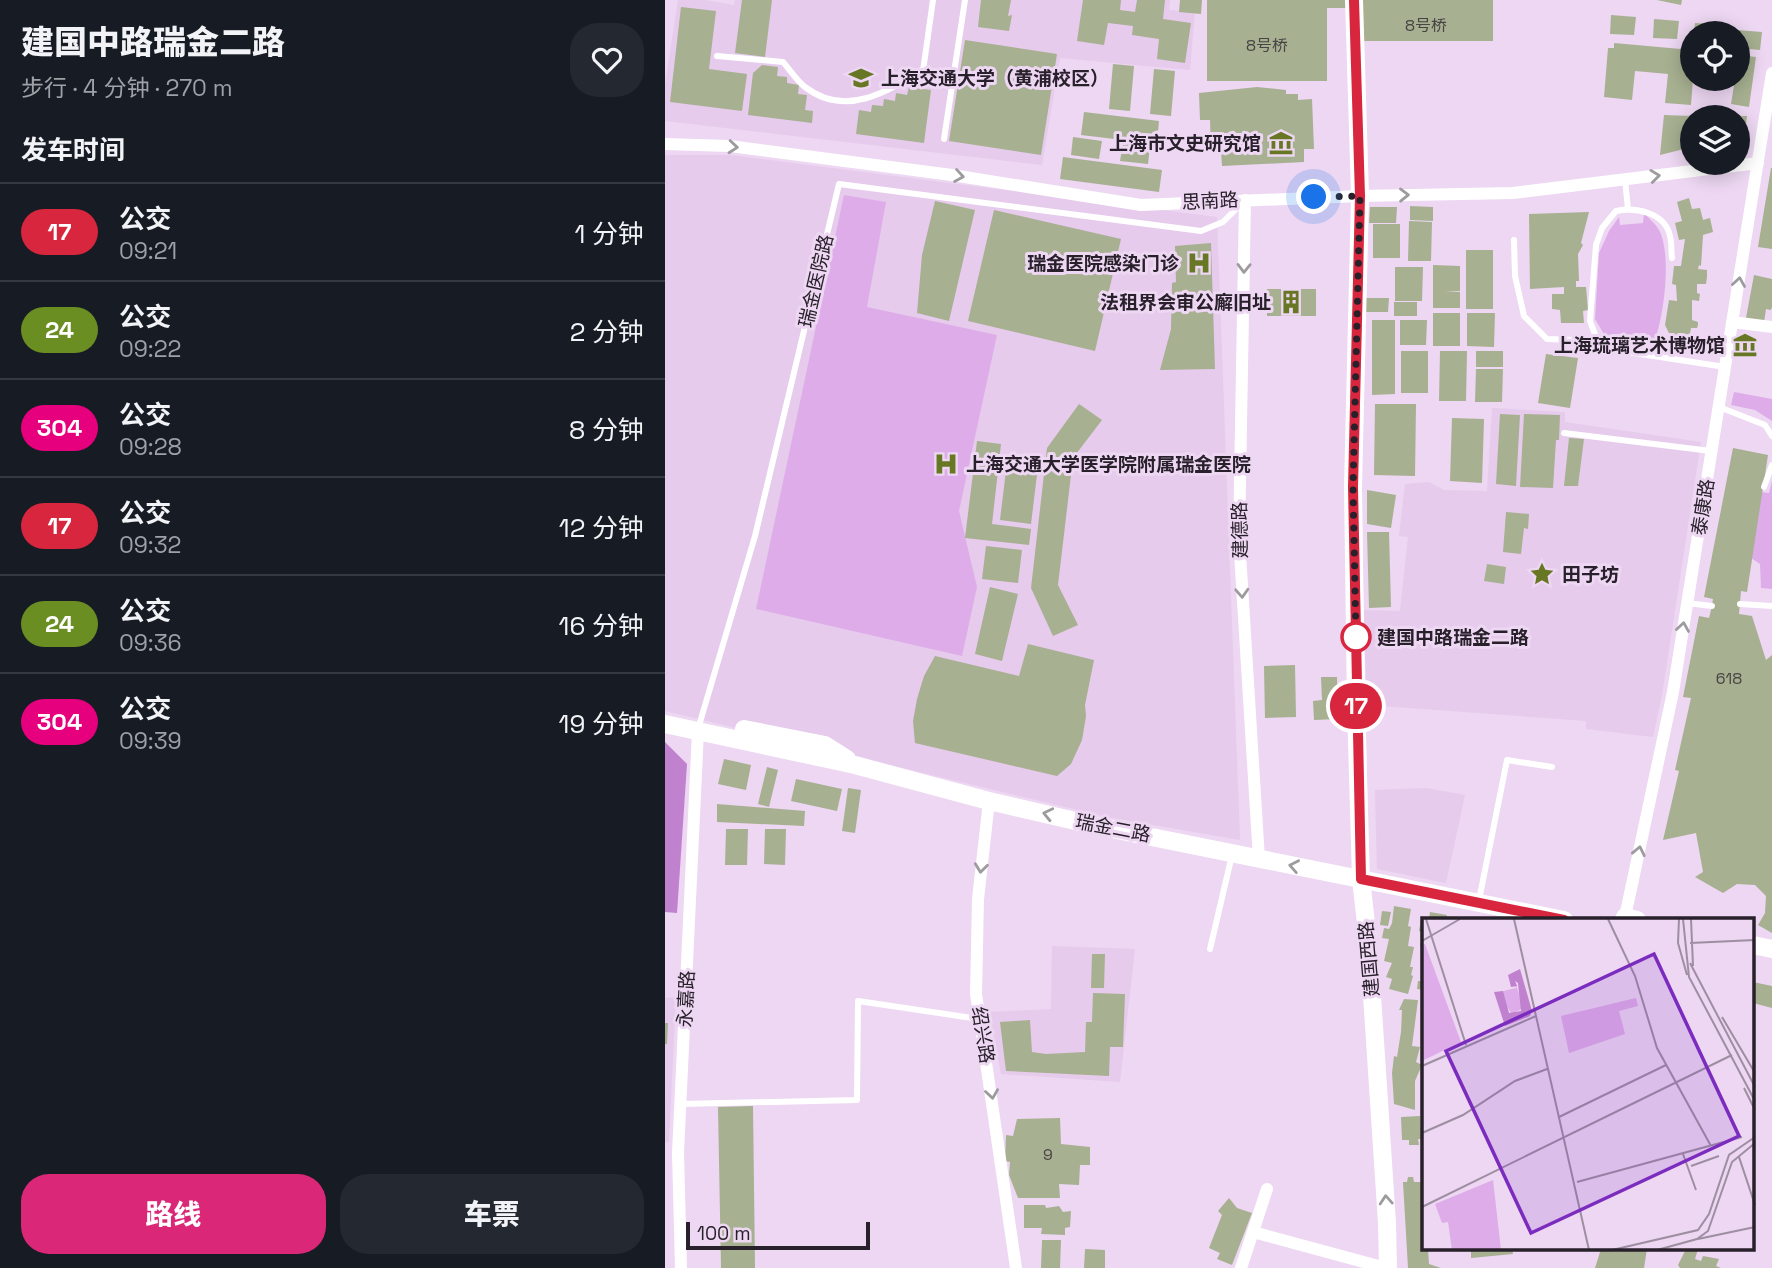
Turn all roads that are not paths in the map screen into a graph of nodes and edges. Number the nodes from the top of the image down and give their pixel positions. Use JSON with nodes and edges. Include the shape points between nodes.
{"nodes":[{"id":1,"x":933,"y":0,"type":"edge"},
{"id":2,"x":965,"y":0,"type":"edge"},
{"id":3,"x":1354,"y":0,"type":"edge"},
{"id":4,"x":717,"y":56,"type":"dead end"},
{"id":5,"x":923,"y":69,"type":"junction"},
{"id":6,"x":1772,"y":73,"type":"edge"},
{"id":7,"x":922,"y":78,"type":"dead end"},
{"id":8,"x":1771,"y":91,"type":"edge"},
{"id":9,"x":944,"y":139,"type":"dead end"},
{"id":10,"x":665,"y":144,"type":"edge"},
{"id":11,"x":1758,"y":163,"type":"junction"},
{"id":12,"x":1625,"y":180,"type":"junction"},
{"id":13,"x":1360,"y":196,"type":"junction"},
{"id":14,"x":1245,"y":200,"type":"junction"},
{"id":15,"x":1628,"y":209,"type":"junction"},
{"id":16,"x":1514,"y":240,"type":"dead end"},
{"id":17,"x":1672,"y":258,"type":"dead end"},
{"id":18,"x":1732,"y":322,"type":"junction"},
{"id":19,"x":1772,"y":327,"type":"edge"},
{"id":20,"x":1596,"y":337,"type":"junction"},
{"id":21,"x":1725,"y":367,"type":"junction"},
{"id":22,"x":1719,"y":407,"type":"junction"},
{"id":23,"x":1564,"y":433,"type":"dead end"},
{"id":24,"x":1772,"y":436,"type":"edge"},
{"id":25,"x":1712,"y":451,"type":"junction"},
{"id":26,"x":1772,"y":465,"type":"edge"},
{"id":27,"x":1764,"y":487,"type":"dead end"},
{"id":28,"x":1687,"y":603,"type":"junction"},
{"id":29,"x":1740,"y":604,"type":"dead end"},
{"id":30,"x":1712,"y":606,"type":"dead end"},
{"id":31,"x":1772,"y":606,"type":"edge"},
{"id":32,"x":665,"y":713,"type":"edge"},
{"id":33,"x":665,"y":724,"type":"edge"},
{"id":34,"x":699,"y":725,"type":"junction"},
{"id":35,"x":1552,"y":767,"type":"dead end"},
{"id":36,"x":989,"y":800,"type":"junction"},
{"id":37,"x":1233,"y":853,"type":"junction"},
{"id":38,"x":1259,"y":859,"type":"junction"},
{"id":39,"x":1361,"y":879,"type":"junction"},
{"id":40,"x":1478,"y":902,"type":"junction"},
{"id":41,"x":1507,"y":914,"type":"edge"},
{"id":42,"x":1537,"y":917,"type":"edge"},
{"id":43,"x":1629,"y":918,"type":"edge"},
{"id":44,"x":1210,"y":949,"type":"dead end"},
{"id":45,"x":980,"y":1020,"type":"junction"},
{"id":46,"x":681,"y":1104,"type":"junction"},
{"id":47,"x":671,"y":1153,"type":"edge"},
{"id":48,"x":1267,"y":1189,"type":"dead end"},
{"id":49,"x":1253,"y":1232,"type":"junction"},
{"id":50,"x":681,"y":1268,"type":"edge"},
{"id":51,"x":1016,"y":1268,"type":"edge"},
{"id":52,"x":1241,"y":1268,"type":"edge"},
{"id":53,"x":1387,"y":1268,"type":"edge"}],
"edges":[{"from":1,"to":5,"type":"lane"},
{"from":2,"to":9,"type":"lane"},
{"from":3,"to":13,"type":"street","name":"建国西路"},
{"from":4,"to":5,"type":"lane","via":[[783,62],[805,87],[845,102],[890,90]]},
{"from":5,"to":7,"type":"lane"},
{"from":6,"to":8,"type":"street","name":"泰康路"},
{"from":8,"to":11,"type":"street","name":"泰康路"},
{"from":10,"to":14,"type":"street","name":"思南路","one_way":true,"via":[[758,149],[1141,205]]},
{"from":12,"to":11,"type":"street","name":"思南路","one_way":true},
{"from":18,"to":11,"type":"street","name":"泰康路","one_way":true},
{"from":13,"to":12,"type":"street","name":"思南路","one_way":true,"via":[[1513,193]]},
{"from":12,"to":15,"type":"lane"},
{"from":13,"to":14,"type":"street","name":"思南路"},
{"from":13,"to":39,"type":"street","name":"建国西路","via":[[1353,487]]},
{"from":14,"to":34,"type":"lane","name":"瑞金医院路","via":[[1223,222],[1201,231],[839,184],[755,536]]},
{"from":14,"to":38,"type":"street","name":"建德路","one_way":true,"via":[[1239,537]]},
{"from":15,"to":17,"type":"lane","via":[[1660,219],[1670,233]]},
{"from":15,"to":20,"type":"lane","via":[[1616,211],[1601,228],[1596,245],[1590,321]]},
{"from":16,"to":20,"type":"lane","via":[[1515,276],[1524,316],[1547,339]]},
{"from":18,"to":19,"type":"street"},
{"from":18,"to":21,"type":"street","name":"泰康路"},
{"from":20,"to":21,"type":"lane","via":[[1621,351]]},
{"from":21,"to":22,"type":"street","name":"泰康路"},
{"from":22,"to":24,"type":"lane","via":[[1765,425]]},
{"from":22,"to":25,"type":"street","name":"泰康路"},
{"from":23,"to":25,"type":"lane"},
{"from":25,"to":28,"type":"street","name":"泰康路"},
{"from":26,"to":27,"type":"lane"},
{"from":28,"to":30,"type":"lane"},
{"from":43,"to":28,"type":"street","name":"泰康路","one_way":true},
{"from":29,"to":31,"type":"lane"},
{"from":32,"to":34,"type":"street"},
{"from":33,"to":34,"type":"street","name":"瑞金二路"},
{"from":34,"to":36,"type":"street","name":"瑞金二路"},
{"from":34,"to":46,"type":"street","name":"永嘉路"},
{"from":35,"to":40,"type":"lane","via":[[1507,760]]},
{"from":37,"to":36,"type":"street","name":"瑞金二路","one_way":true},
{"from":36,"to":45,"type":"street","name":"绍兴路","one_way":true,"via":[[978,899],[976,994]]},
{"from":37,"to":38,"type":"street","name":"瑞金二路"},
{"from":37,"to":44,"type":"lane"},
{"from":39,"to":38,"type":"street","name":"瑞金二路","one_way":true},
{"from":39,"to":40,"type":"street","name":"瑞金二路"},
{"from":53,"to":39,"type":"street","name":"建国西路","one_way":true},
{"from":40,"to":41,"type":"street","name":"瑞金二路"},
{"from":41,"to":42,"type":"street","name":"瑞金二路"},
{"from":45,"to":46,"type":"lane","via":[[858,1001],[857,1100]]},
{"from":45,"to":51,"type":"street","name":"绍兴路","one_way":true},
{"from":46,"to":47,"type":"street","name":"永嘉路"},
{"from":47,"to":50,"type":"street","name":"永嘉路"},
{"from":48,"to":49,"type":"street"},
{"from":49,"to":52,"type":"street"},
{"from":49,"to":53,"type":"street"}]}
